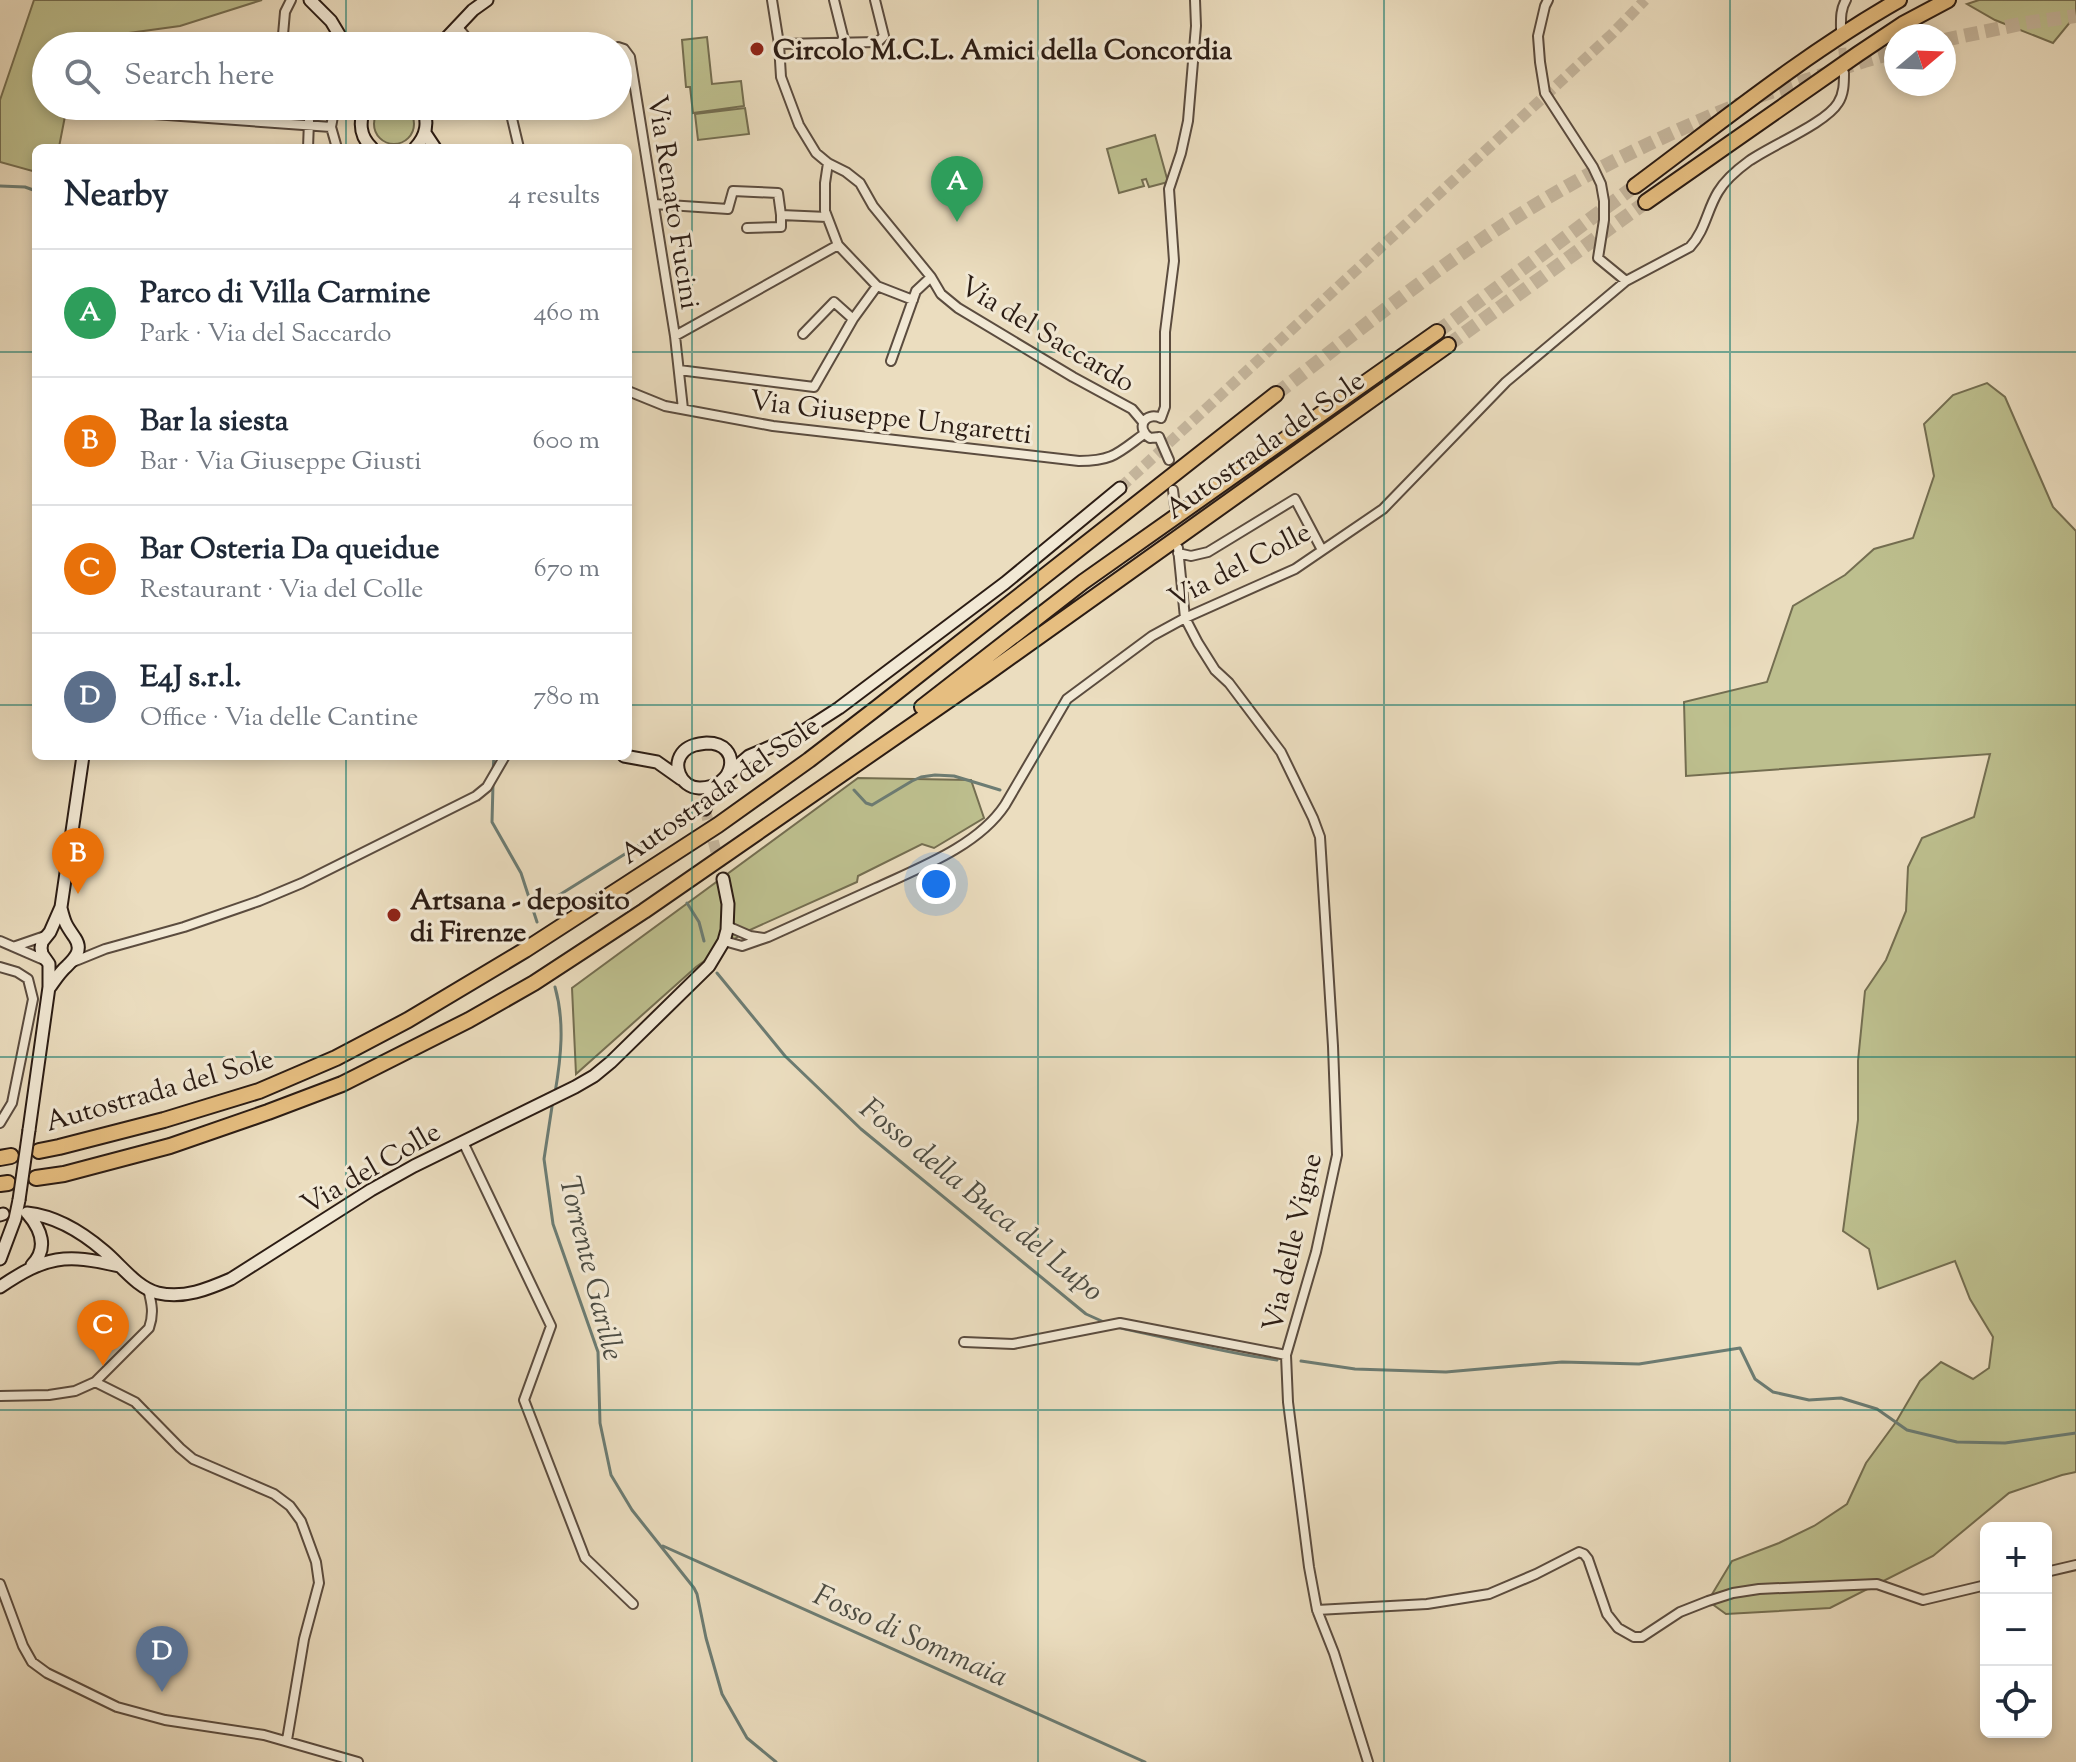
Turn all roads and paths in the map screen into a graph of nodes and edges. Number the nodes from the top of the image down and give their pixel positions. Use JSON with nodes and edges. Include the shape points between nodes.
{"nodes":[{"id":1,"x":291,"y":0,"type":"edge"},
{"id":2,"x":310,"y":0,"type":"edge"},
{"id":3,"x":487,"y":0,"type":"edge"},
{"id":4,"x":772,"y":0,"type":"edge"},
{"id":5,"x":834,"y":0,"type":"edge"},
{"id":6,"x":875,"y":0,"type":"edge"},
{"id":7,"x":1195,"y":0,"type":"edge"},
{"id":8,"x":1548,"y":0,"type":"edge"},
{"id":9,"x":1846,"y":0,"type":"edge"},
{"id":10,"x":1899,"y":0,"type":"edge"},
{"id":11,"x":1948,"y":0,"type":"edge"},
{"id":12,"x":457,"y":26,"type":"junction"},
{"id":13,"x":1841,"y":31,"type":"tunnel mouth"},
{"id":14,"x":283,"y":32,"type":"edge"},
{"id":15,"x":338,"y":32,"type":"edge"},
{"id":16,"x":452,"y":32,"type":"edge"},
{"id":17,"x":462,"y":32,"type":"edge"},
{"id":18,"x":779,"y":44,"type":"junction"},
{"id":19,"x":845,"y":44,"type":"junction"},
{"id":20,"x":632,"y":69,"type":"edge"},
{"id":21,"x":1844,"y":73,"type":"tunnel mouth"},
{"id":22,"x":246,"y":120,"type":"edge"},
{"id":23,"x":309,"y":120,"type":"edge"},
{"id":24,"x":332,"y":120,"type":"edge"},
{"id":25,"x":360,"y":120,"type":"edge"},
{"id":26,"x":426,"y":120,"type":"edge"},
{"id":27,"x":512,"y":120,"type":"edge"},
{"id":28,"x":308,"y":126,"type":"junction"},
{"id":29,"x":331,"y":127,"type":"junction"},
{"id":30,"x":425,"y":133,"type":"junction"},
{"id":31,"x":308,"y":144,"type":"edge"},
{"id":32,"x":336,"y":144,"type":"edge"},
{"id":33,"x":367,"y":144,"type":"edge"},
{"id":34,"x":418,"y":144,"type":"edge"},
{"id":35,"x":432,"y":144,"type":"edge"},
{"id":36,"x":518,"y":144,"type":"edge"},
{"id":37,"x":828,"y":163,"type":"junction"},
{"id":38,"x":1635,"y":186,"type":"tunnel mouth"},
{"id":39,"x":1646,"y":202,"type":"tunnel mouth"},
{"id":40,"x":654,"y":204,"type":"junction"},
{"id":41,"x":781,"y":215,"type":"junction"},
{"id":42,"x":827,"y":217,"type":"junction"},
{"id":43,"x":747,"y":228,"type":"dead end"},
{"id":44,"x":838,"y":245,"type":"junction"},
{"id":45,"x":931,"y":277,"type":"junction"},
{"id":46,"x":1626,"y":281,"type":"junction"},
{"id":47,"x":877,"y":286,"type":"junction"},
{"id":48,"x":913,"y":300,"type":"junction"},
{"id":49,"x":853,"y":319,"type":"junction"},
{"id":50,"x":1437,"y":332,"type":"tunnel mouth"},
{"id":51,"x":803,"y":334,"type":"dead end"},
{"id":52,"x":675,"y":336,"type":"junction"},
{"id":53,"x":1448,"y":345,"type":"tunnel mouth"},
{"id":54,"x":891,"y":361,"type":"dead end"},
{"id":55,"x":679,"y":370,"type":"junction"},
{"id":56,"x":632,"y":393,"type":"edge"},
{"id":57,"x":1276,"y":394,"type":"tunnel mouth"},
{"id":58,"x":683,"y":409,"type":"junction"},
{"id":59,"x":1161,"y":418,"type":"junction"},
{"id":60,"x":1143,"y":422,"type":"junction"},
{"id":61,"x":1144,"y":434,"type":"junction"},
{"id":62,"x":1159,"y":437,"type":"junction"},
{"id":63,"x":1169,"y":460,"type":"dead end"},
{"id":64,"x":1120,"y":488,"type":"tunnel mouth"},
{"id":65,"x":1173,"y":490,"type":"dead end"},
{"id":66,"x":1175,"y":506,"type":"dead end"},
{"id":67,"x":1322,"y":550,"type":"junction"},
{"id":68,"x":1185,"y":618,"type":"junction"},
{"id":69,"x":724,"y":749,"type":"junction"},
{"id":70,"x":682,"y":753,"type":"junction"},
{"id":71,"x":749,"y":756,"type":"junction"},
{"id":72,"x":632,"y":757,"type":"edge"},
{"id":73,"x":82,"y":760,"type":"edge"},
{"id":74,"x":503,"y":760,"type":"edge"},
{"id":75,"x":657,"y":762,"type":"junction"},
{"id":76,"x":729,"y":773,"type":"junction"},
{"id":77,"x":721,"y":783,"type":"junction"},
{"id":78,"x":688,"y":784,"type":"junction"},
{"id":79,"x":796,"y":805,"type":"junction"},
{"id":80,"x":723,"y":879,"type":"tunnel mouth"},
{"id":81,"x":61,"y":907,"type":"junction"},
{"id":82,"x":727,"y":926,"type":"junction"},
{"id":83,"x":68,"y":931,"type":"junction"},
{"id":84,"x":47,"y":934,"type":"junction"},
{"id":85,"x":768,"y":937,"type":"junction"},
{"id":86,"x":0,"y":941,"type":"edge"},
{"id":87,"x":724,"y":941,"type":"junction"},
{"id":88,"x":15,"y":946,"type":"junction"},
{"id":89,"x":47,"y":962,"type":"junction"},
{"id":90,"x":69,"y":964,"type":"junction"},
{"id":91,"x":0,"y":967,"type":"edge"},
{"id":92,"x":49,"y":987,"type":"junction"},
{"id":93,"x":0,"y":1123,"type":"edge"},
{"id":94,"x":463,"y":1142,"type":"junction"},
{"id":95,"x":39,"y":1151,"type":"dead end"},
{"id":96,"x":36,"y":1178,"type":"dead end"},
{"id":97,"x":0,"y":1259,"type":"edge"},
{"id":98,"x":120,"y":1267,"type":"junction"},
{"id":99,"x":29,"y":1268,"type":"junction"},
{"id":100,"x":0,"y":1287,"type":"edge"},
{"id":101,"x":148,"y":1289,"type":"junction"},
{"id":102,"x":964,"y":1342,"type":"dead end"},
{"id":103,"x":1286,"y":1355,"type":"junction"},
{"id":104,"x":95,"y":1382,"type":"junction"},
{"id":105,"x":0,"y":1396,"type":"edge"},
{"id":106,"x":2076,"y":1565,"type":"edge"},
{"id":107,"x":2052,"y":1571,"type":"edge"},
{"id":108,"x":0,"y":1584,"type":"edge"},
{"id":109,"x":1980,"y":1586,"type":"edge"},
{"id":110,"x":633,"y":1604,"type":"dead end"},
{"id":111,"x":1317,"y":1610,"type":"junction"},
{"id":112,"x":287,"y":1740,"type":"junction"},
{"id":113,"x":358,"y":1762,"type":"edge"},
{"id":114,"x":1368,"y":1762,"type":"edge"}],
"edges":[{"from":1,"to":14,"type":"street"},
{"from":2,"to":15,"type":"main road"},
{"from":3,"to":12,"type":"main road"},
{"from":4,"to":18,"type":"street","name":"Via del Saccardo"},
{"from":5,"to":19,"type":"street"},
{"from":6,"to":19,"type":"street","via":[[884,36],[878,42]]},
{"from":7,"to":59,"type":"street","via":[[1188,121],[1169,189],[1174,261]]},
{"from":8,"to":46,"type":"street","via":[[1538,36],[1545,93],[1601,184],[1604,220],[1598,258]]},
{"from":9,"to":13,"type":"street"},
{"from":10,"to":38,"type":"highway","via":[[1865,19]]},
{"from":11,"to":39,"type":"highway","via":[[1858,54]]},
{"from":12,"to":16,"type":"main road"},
{"from":12,"to":17,"type":"street"},
{"from":18,"to":19,"type":"street"},
{"from":18,"to":37,"type":"street","name":"Via del Saccardo","via":[[788,99],[816,153]]},
{"from":20,"to":40,"type":"street","name":"Via Renato Fucini"},
{"from":21,"to":46,"type":"street","name":"Via del Colle","via":[[1838,105],[1734,174],[1717,192],[1690,247]]},
{"from":22,"to":28,"type":"street"},
{"from":23,"to":28,"type":"street"},
{"from":24,"to":29,"type":"street"},
{"from":25,"to":33,"type":"main road"},
{"from":26,"to":30,"type":"main road"},
{"from":27,"to":36,"type":"street"},
{"from":28,"to":29,"type":"street"},
{"from":28,"to":31,"type":"street"},
{"from":29,"to":32,"type":"street"},
{"from":30,"to":34,"type":"main road"},
{"from":30,"to":35,"type":"main road"},
{"from":37,"to":42,"type":"street"},
{"from":37,"to":45,"type":"street","name":"Via del Saccardo","via":[[860,183]]},
{"from":40,"to":41,"type":"street","via":[[728,209],[733,191],[778,193]]},
{"from":40,"to":52,"type":"street","name":"Via Renato Fucini"},
{"from":41,"to":42,"type":"street"},
{"from":41,"to":43,"type":"street","via":[[781,227]]},
{"from":42,"to":44,"type":"street"},
{"from":44,"to":47,"type":"street"},
{"from":44,"to":52,"type":"street"},
{"from":45,"to":48,"type":"street"},
{"from":45,"to":60,"type":"street","name":"Via del Saccardo","via":[[958,308],[1132,409]]},
{"from":46,"to":67,"type":"street","name":"Via del Colle","via":[[1506,382],[1383,509]]},
{"from":47,"to":48,"type":"street"},
{"from":47,"to":49,"type":"street"},
{"from":48,"to":54,"type":"street"},
{"from":49,"to":51,"type":"street","via":[[834,302]]},
{"from":49,"to":55,"type":"street","via":[[814,387]]},
{"from":50,"to":79,"type":"highway","name":"Autostrada del Sole","via":[[1083,582]]},
{"from":52,"to":55,"type":"street","name":"Via Renato Fucini"},
{"from":53,"to":79,"type":"highway","name":"Autostrada del Sole"},
{"from":55,"to":58,"type":"street","name":"Via Renato Fucini"},
{"from":56,"to":58,"type":"street","name":"Via Giuseppe Ungaretti"},
{"from":57,"to":95,"type":"highway","name":"Autostrada del Sole","via":[[809,760],[561,928],[408,1020],[259,1091]]},
{"from":58,"to":61,"type":"street","name":"Via Giuseppe Ungaretti","via":[[773,426],[1079,461],[1111,458]]},
{"from":59,"to":60,"type":"street","via":[[1151,416]]},
{"from":59,"to":62,"type":"street","via":[[1165,427]]},
{"from":60,"to":61,"type":"street"},
{"from":61,"to":62,"type":"street"},
{"from":62,"to":63,"type":"street"},
{"from":64,"to":71,"type":"main road","via":[[839,708],[794,737]]},
{"from":65,"to":66,"type":"street"},
{"from":67,"to":68,"type":"street","name":"Via del Colle","via":[[1295,569]]},
{"from":67,"to":68,"type":"street","via":[[1295,499],[1208,552],[1191,556],[1178,550]]},
{"from":68,"to":85,"type":"street","name":"Via del Colle","via":[[1067,699],[986,828],[924,865]]},
{"from":68,"to":103,"type":"street","name":"Via delle Vigne","via":[[1215,670],[1281,752],[1320,837],[1337,1155]]},
{"from":69,"to":70,"type":"main road","via":[[707,743]]},
{"from":69,"to":71,"type":"main road"},
{"from":69,"to":76,"type":"main road","via":[[731,760]]},
{"from":70,"to":75,"type":"main road"},
{"from":70,"to":78,"type":"main road","via":[[677,764]]},
{"from":71,"to":76,"type":"main road"},
{"from":72,"to":75,"type":"main road"},
{"from":73,"to":81,"type":"main road"},
{"from":74,"to":90,"type":"street","via":[[476,796],[302,883]]},
{"from":75,"to":78,"type":"main road"},
{"from":76,"to":77,"type":"main road"},
{"from":77,"to":78,"type":"main road"},
{"from":77,"to":78,"type":"main road","via":[[705,809]]},
{"from":79,"to":96,"type":"highway","name":"Autostrada del Sole","via":[[534,983],[342,1084],[170,1146]]},
{"from":80,"to":82,"type":"main road"},
{"from":81,"to":83,"type":"main road"},
{"from":81,"to":84,"type":"main road"},
{"from":82,"to":85,"type":"street"},
{"from":82,"to":87,"type":"main road"},
{"from":83,"to":84,"type":"main road"},
{"from":83,"to":90,"type":"main road","via":[[78,946]]},
{"from":84,"to":88,"type":"street"},
{"from":84,"to":89,"type":"main road","via":[[41,948]]},
{"from":85,"to":87,"type":"street","name":"Via del Colle","via":[[742,946]]},
{"from":86,"to":88,"type":"street"},
{"from":87,"to":94,"type":"main road","name":"Via del Colle","via":[[709,966],[594,1076]]},
{"from":88,"to":89,"type":"street"},
{"from":89,"to":90,"type":"main road","via":[[54,967]]},
{"from":89,"to":92,"type":"main road"},
{"from":90,"to":92,"type":"main road"},
{"from":91,"to":93,"type":"street","via":[[28,979],[33,999],[12,1103]]},
{"from":92,"to":97,"type":"main road","bridge":true,"via":[[19,1200]]},
{"from":94,"to":101,"type":"main road","name":"Via del Colle","via":[[371,1190],[231,1279],[178,1295]]},
{"from":94,"to":110,"type":"street","via":[[551,1326],[524,1400],[585,1558]]},
{"from":98,"to":99,"type":"main road","via":[[67,1258]]},
{"from":98,"to":99,"type":"main road","via":[[61,1222],[27,1213],[39,1231],[42,1250]]},
{"from":98,"to":101,"type":"main road"},
{"from":99,"to":100,"type":"main road"},
{"from":101,"to":104,"type":"street","via":[[153,1317],[149,1328]]},
{"from":102,"to":103,"type":"street","via":[[1013,1344],[1120,1323]]},
{"from":103,"to":111,"type":"street","name":"Via delle Vigne","via":[[1292,1441]]},
{"from":104,"to":105,"type":"street","via":[[49,1395]]},
{"from":104,"to":112,"type":"street","via":[[135,1402],[193,1459],[274,1494],[301,1521],[319,1583]]},
{"from":106,"to":107,"type":"street"},
{"from":108,"to":112,"type":"street","via":[[28,1655],[47,1673],[117,1707]]},
{"from":109,"to":111,"type":"street","via":[[1923,1600],[1877,1584],[1759,1589],[1708,1601],[1634,1637],[1607,1614],[1588,1559],[1579,1552],[1489,1594],[1427,1604]]},
{"from":111,"to":114,"type":"street","name":"Via delle Vigne"},
{"from":112,"to":113,"type":"street"}]}
